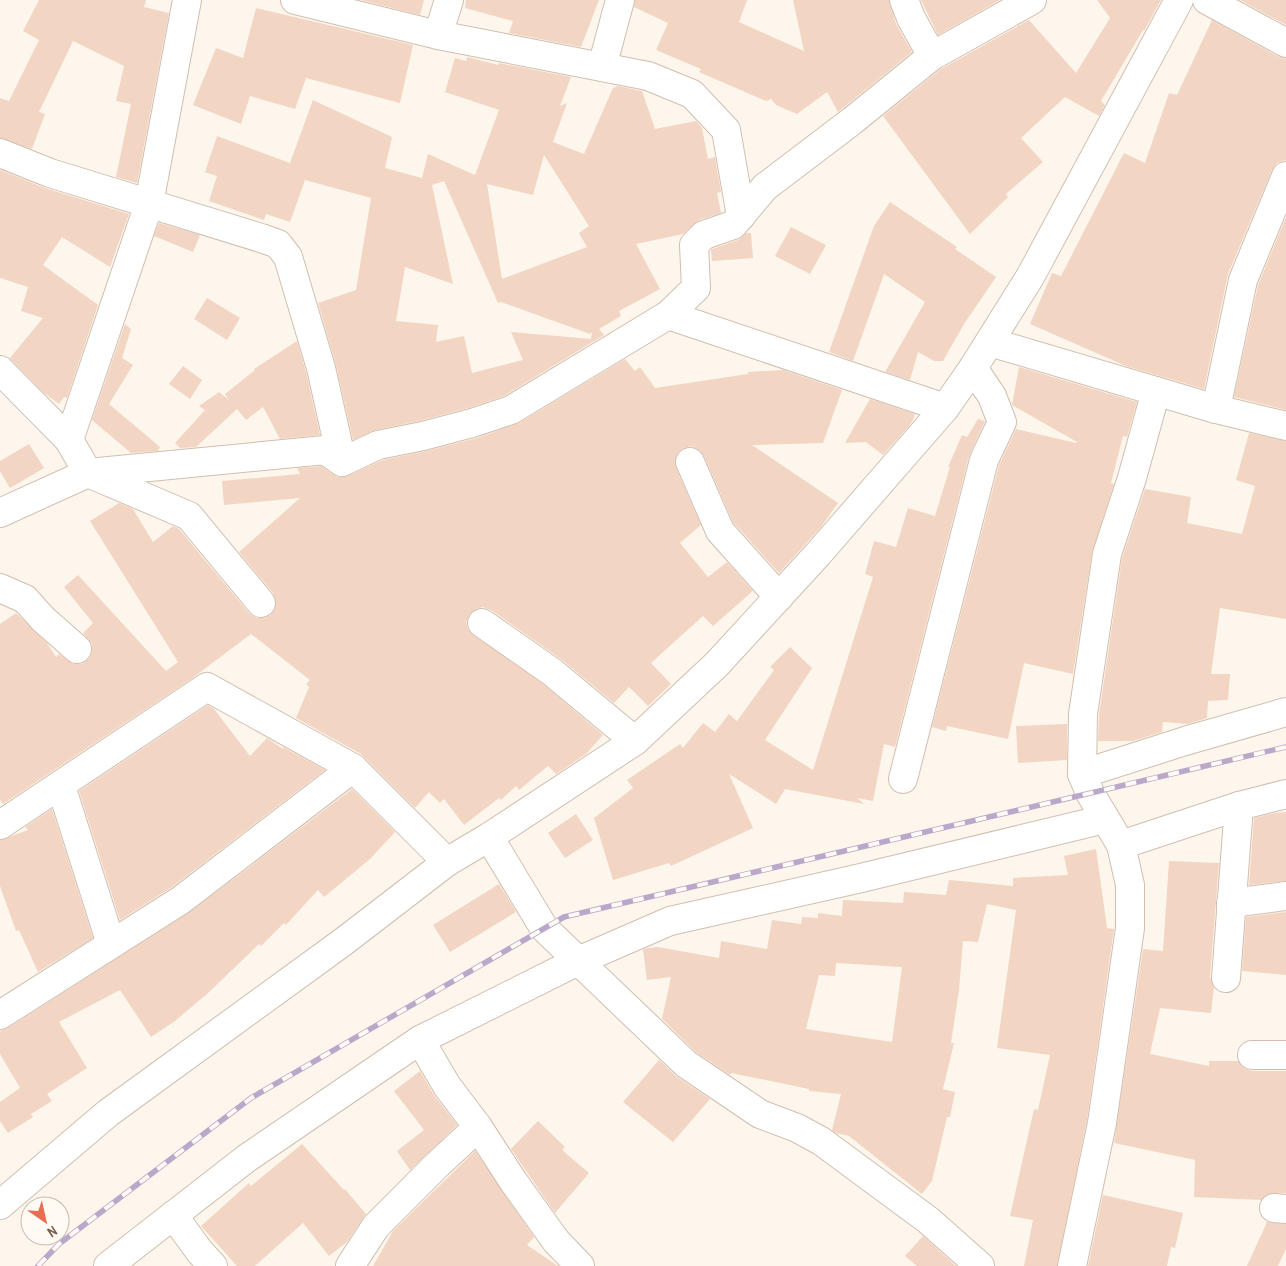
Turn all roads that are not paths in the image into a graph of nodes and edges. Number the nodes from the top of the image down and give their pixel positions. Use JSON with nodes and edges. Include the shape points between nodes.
{"nodes":[{"id":1,"x":187,"y":0,"type":"edge"},
{"id":2,"x":295,"y":0,"type":"edge"},
{"id":3,"x":449,"y":0,"type":"edge"},
{"id":4,"x":620,"y":0,"type":"edge"},
{"id":5,"x":904,"y":0,"type":"edge"},
{"id":6,"x":1032,"y":0,"type":"edge"},
{"id":7,"x":1179,"y":0,"type":"edge"},
{"id":8,"x":1206,"y":0,"type":"edge"},
{"id":9,"x":438,"y":35,"type":"junction"},
{"id":10,"x":1286,"y":43,"type":"edge"},
{"id":11,"x":932,"y":56,"type":"junction"},
{"id":12,"x":602,"y":67,"type":"junction"},
{"id":13,"x":0,"y":153,"type":"edge"},
{"id":14,"x":1286,"y":176,"type":"edge"},
{"id":15,"x":148,"y":204,"type":"junction"},
{"id":16,"x":742,"y":216,"type":"junction"},
{"id":17,"x":668,"y":315,"type":"junction"},
{"id":18,"x":990,"y":342,"type":"junction"},
{"id":19,"x":973,"y":368,"type":"junction"},
{"id":20,"x":0,"y":370,"type":"edge"},
{"id":21,"x":1156,"y":391,"type":"junction"},
{"id":22,"x":945,"y":408,"type":"junction"},
{"id":23,"x":1216,"y":409,"type":"junction"},
{"id":24,"x":1286,"y":426,"type":"edge"},
{"id":25,"x":69,"y":440,"type":"junction"},
{"id":26,"x":342,"y":462,"type":"junction"},
{"id":27,"x":690,"y":462,"type":"dead end"},
{"id":28,"x":88,"y":473,"type":"junction"},
{"id":29,"x":0,"y":513,"type":"edge"},
{"id":30,"x":0,"y":588,"type":"edge"},
{"id":31,"x":779,"y":596,"type":"junction"},
{"id":32,"x":261,"y":603,"type":"dead end"},
{"id":33,"x":482,"y":623,"type":"dead end"},
{"id":34,"x":77,"y":649,"type":"dead end"},
{"id":35,"x":1286,"y":712,"type":"edge"},
{"id":36,"x":635,"y":742,"type":"junction"},
{"id":37,"x":353,"y":768,"type":"junction"},
{"id":38,"x":1082,"y":774,"type":"junction"},
{"id":39,"x":902,"y":779,"type":"dead end"},
{"id":40,"x":60,"y":786,"type":"junction"},
{"id":41,"x":1286,"y":794,"type":"edge"},
{"id":42,"x":1239,"y":806,"type":"junction"},
{"id":43,"x":1105,"y":819,"type":"junction"},
{"id":44,"x":0,"y":825,"type":"edge"},
{"id":45,"x":489,"y":837,"type":"junction"},
{"id":46,"x":1121,"y":846,"type":"junction"},
{"id":47,"x":447,"y":862,"type":"junction"},
{"id":48,"x":1286,"y":896,"type":"edge"},
{"id":49,"x":1231,"y":903,"type":"junction"},
{"id":50,"x":111,"y":944,"type":"junction"},
{"id":51,"x":578,"y":961,"type":"junction"},
{"id":52,"x":1226,"y":978,"type":"dead end"},
{"id":53,"x":0,"y":1013,"type":"edge"},
{"id":54,"x":420,"y":1040,"type":"junction"},
{"id":55,"x":1252,"y":1055,"type":"dead end"},
{"id":56,"x":1286,"y":1055,"type":"edge"},
{"id":57,"x":478,"y":1127,"type":"junction"},
{"id":58,"x":0,"y":1205,"type":"edge"},
{"id":59,"x":173,"y":1215,"type":"junction"},
{"id":60,"x":108,"y":1266,"type":"edge"},
{"id":61,"x":213,"y":1266,"type":"edge"},
{"id":62,"x":350,"y":1266,"type":"edge"},
{"id":63,"x":580,"y":1266,"type":"edge"},
{"id":64,"x":980,"y":1266,"type":"edge"},
{"id":65,"x":1072,"y":1266,"type":"edge"}],
"edges":[{"from":1,"to":15,"type":"street"},
{"from":2,"to":9,"type":"street"},
{"from":3,"to":9,"type":"street"},
{"from":4,"to":12,"type":"street"},
{"from":5,"to":11,"type":"street"},
{"from":6,"to":11,"type":"street"},
{"from":7,"to":18,"type":"street","via":[[1030,277]]},
{"from":8,"to":10,"type":"street"},
{"from":9,"to":12,"type":"street"},
{"from":11,"to":16,"type":"street","via":[[765,187]]},
{"from":12,"to":16,"type":"street","via":[[648,76],[692,94],[726,130]]},
{"from":13,"to":15,"type":"street","via":[[50,173]]},
{"from":14,"to":23,"type":"street","via":[[1243,280]]},
{"from":15,"to":25,"type":"street"},
{"from":15,"to":26,"type":"street","via":[[278,244],[288,257],[321,368]]},
{"from":16,"to":17,"type":"street","via":[[733,225],[704,234],[694,245],[696,288]]},
{"from":17,"to":22,"type":"street"},
{"from":17,"to":26,"type":"street","via":[[511,410],[423,436],[378,445]]},
{"from":18,"to":19,"type":"street"},
{"from":18,"to":21,"type":"street"},
{"from":19,"to":22,"type":"street"},
{"from":19,"to":39,"type":"street","via":[[992,396],[1002,422],[984,460]]},
{"from":20,"to":25,"type":"street"},
{"from":21,"to":23,"type":"street"},
{"from":21,"to":38,"type":"street","via":[[1107,554],[1083,714]]},
{"from":22,"to":31,"type":"street"},
{"from":23,"to":24,"type":"street"},
{"from":25,"to":28,"type":"street"},
{"from":26,"to":28,"type":"street","via":[[325,450]]},
{"from":27,"to":31,"type":"street","via":[[720,531]]},
{"from":28,"to":29,"type":"street"},
{"from":28,"to":32,"type":"street","via":[[189,516]]},
{"from":30,"to":34,"type":"street","via":[[26,599]]},
{"from":31,"to":36,"type":"street","via":[[717,664]]},
{"from":33,"to":36,"type":"street","via":[[552,672]]},
{"from":35,"to":38,"type":"street"},
{"from":36,"to":45,"type":"street"},
{"from":37,"to":40,"type":"street","via":[[207,687]]},
{"from":37,"to":47,"type":"street"},
{"from":37,"to":50,"type":"street","via":[[181,900]]},
{"from":38,"to":43,"type":"street"},
{"from":40,"to":44,"type":"street"},
{"from":40,"to":50,"type":"street"},
{"from":41,"to":42,"type":"street"},
{"from":42,"to":46,"type":"street"},
{"from":42,"to":49,"type":"street"},
{"from":43,"to":46,"type":"street"},
{"from":43,"to":51,"type":"street","via":[[670,921]]},
{"from":45,"to":47,"type":"street"},
{"from":45,"to":51,"type":"street","via":[[544,928]]},
{"from":46,"to":65,"type":"street","via":[[1130,885],[1130,928],[1102,1123]]},
{"from":47,"to":58,"type":"street","via":[[108,1113]]},
{"from":48,"to":49,"type":"street"},
{"from":49,"to":52,"type":"street"},
{"from":50,"to":53,"type":"street"},
{"from":51,"to":54,"type":"street"},
{"from":51,"to":64,"type":"street","via":[[686,1064],[760,1114],[798,1128],[821,1141],[928,1220]]},
{"from":54,"to":57,"type":"street","via":[[447,1086]]},
{"from":54,"to":59,"type":"street","via":[[247,1158]]},
{"from":55,"to":56,"type":"street"},
{"from":57,"to":62,"type":"street","via":[[376,1226]]},
{"from":57,"to":63,"type":"street","via":[[556,1241]]},
{"from":59,"to":60,"type":"street"},
{"from":59,"to":61,"type":"street"}]}
